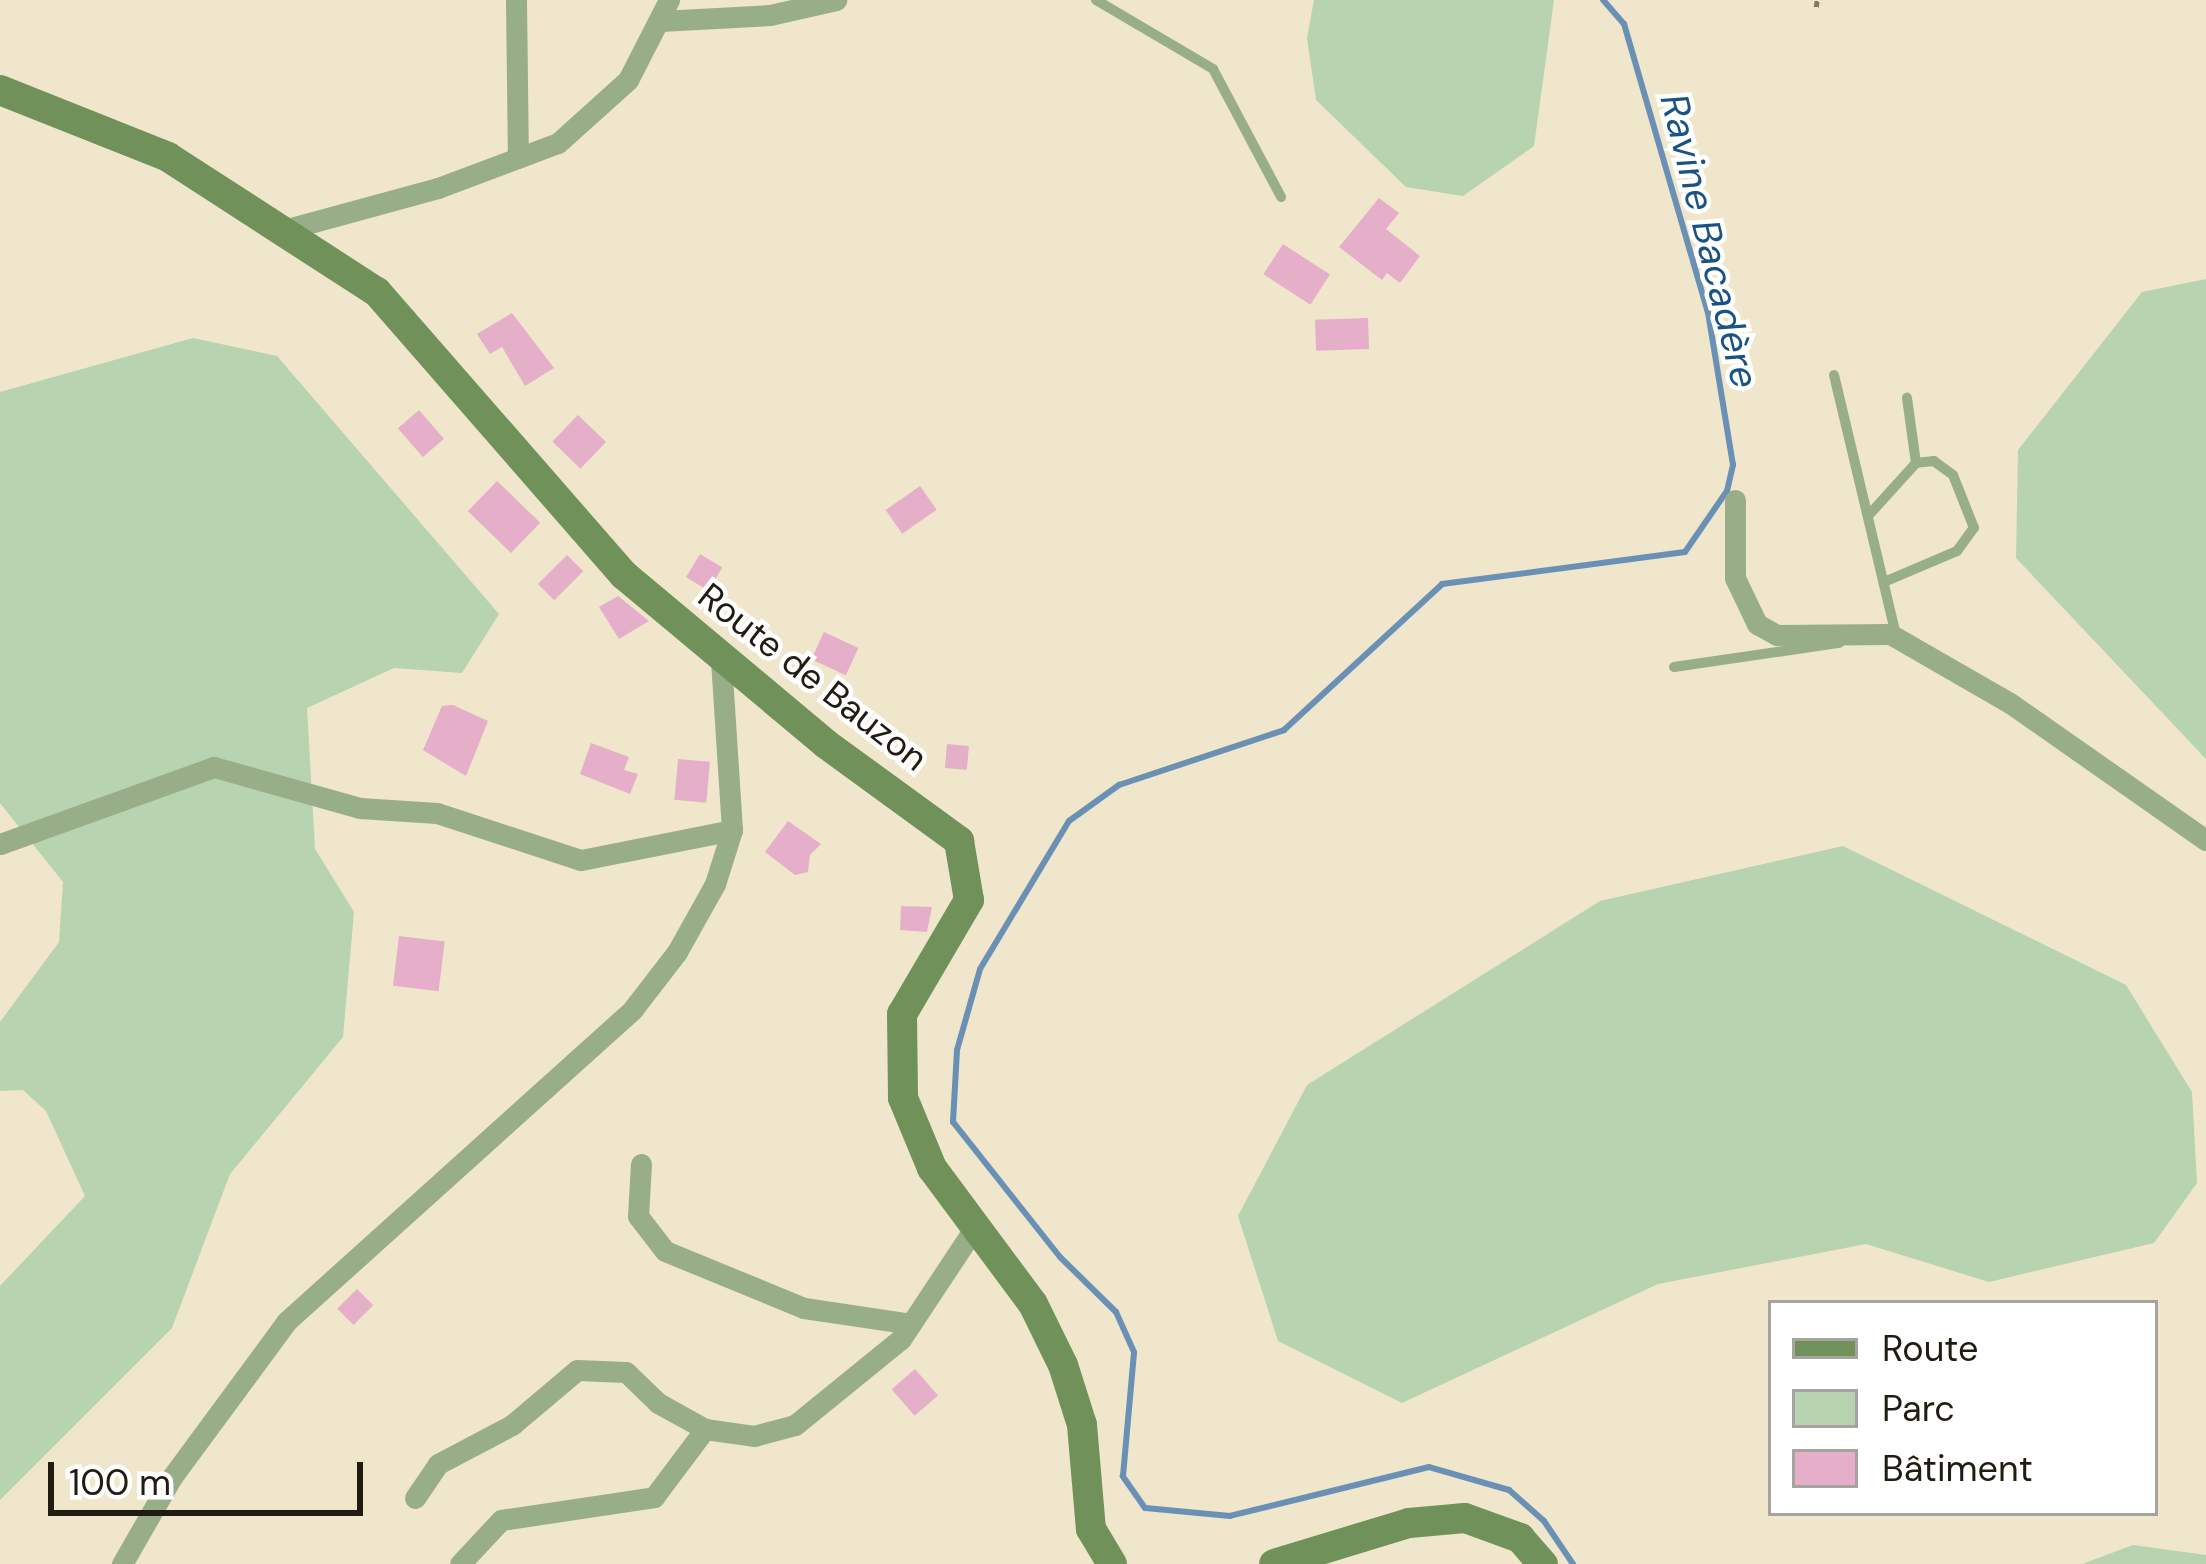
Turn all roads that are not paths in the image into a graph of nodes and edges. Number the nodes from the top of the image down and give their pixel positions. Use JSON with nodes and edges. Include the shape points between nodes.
{"nodes":[{"id":1,"x":516,"y":0,"type":"edge"},
{"id":2,"x":836,"y":0,"type":"edge"},
{"id":3,"x":1096,"y":0,"type":"edge"},
{"id":4,"x":665,"y":10,"type":"edge"},
{"id":5,"x":0,"y":90,"type":"edge"},
{"id":6,"x":518,"y":158,"type":"junction"},
{"id":7,"x":1281,"y":196,"type":"dead end"},
{"id":8,"x":284,"y":230,"type":"junction"},
{"id":9,"x":1834,"y":375,"type":"dead end"},
{"id":10,"x":1907,"y":398,"type":"dead end"},
{"id":11,"x":1916,"y":464,"type":"junction"},
{"id":12,"x":1735,"y":500,"type":"dead end"},
{"id":13,"x":1868,"y":516,"type":"junction"},
{"id":14,"x":1884,"y":582,"type":"junction"},
{"id":15,"x":1893,"y":636,"type":"junction"},
{"id":16,"x":721,"y":660,"type":"junction"},
{"id":17,"x":1674,"y":667,"type":"dead end"},
{"id":18,"x":732,"y":830,"type":"junction"},
{"id":19,"x":2206,"y":840,"type":"edge"},
{"id":20,"x":0,"y":844,"type":"edge"},
{"id":21,"x":641,"y":1164,"type":"dead end"},
{"id":22,"x":975,"y":1227,"type":"junction"},
{"id":23,"x":911,"y":1324,"type":"junction"},
{"id":24,"x":705,"y":1429,"type":"junction"},
{"id":25,"x":415,"y":1498,"type":"dead end"},
{"id":26,"x":122,"y":1564,"type":"edge"},
{"id":27,"x":460,"y":1564,"type":"edge"},
{"id":28,"x":1112,"y":1564,"type":"edge"},
{"id":29,"x":1274,"y":1564,"type":"edge"},
{"id":30,"x":1543,"y":1564,"type":"edge"}],
"edges":[{"from":1,"to":6,"type":"street"},
{"from":2,"to":4,"type":"street","via":[[770,15]]},
{"from":3,"to":7,"type":"lane","via":[[1213,69]]},
{"from":4,"to":6,"type":"street","via":[[628,80],[597,115]]},
{"from":5,"to":8,"type":"street","name":"Route de Bauzon","via":[[168,158]]},
{"from":6,"to":8,"type":"street"},
{"from":8,"to":16,"type":"street","name":"Route de Bauzon","via":[[339,262],[413,325],[624,575]]},
{"from":9,"to":13,"type":"lane"},
{"from":10,"to":11,"type":"lane"},
{"from":11,"to":13,"type":"lane"},
{"from":11,"to":14,"type":"lane","via":[[1934,460],[1953,475],[1974,528],[1957,551]]},
{"from":12,"to":15,"type":"street","via":[[1735,578],[1757,624],[1777,635]]},
{"from":13,"to":14,"type":"lane"},
{"from":14,"to":15,"type":"lane"},
{"from":15,"to":17,"type":"lane"},
{"from":15,"to":19,"type":"street","via":[[2010,704]]},
{"from":16,"to":18,"type":"street"},
{"from":16,"to":22,"type":"street","name":"Route de Bauzon","via":[[872,779],[946,826],[968,862],[969,900],[902,1014],[896,1048],[912,1130]]},
{"from":18,"to":20,"type":"street","via":[[580,860],[437,812],[360,808],[214,767]]},
{"from":18,"to":26,"type":"street","via":[[706,901],[632,1009],[287,1321],[172,1477]]},
{"from":21,"to":23,"type":"street","via":[[638,1216],[665,1251],[804,1308]]},
{"from":22,"to":23,"type":"street"},
{"from":22,"to":28,"type":"street","name":"Route de Bauzon","via":[[1033,1304],[1064,1365],[1082,1425],[1091,1529]]},
{"from":23,"to":24,"type":"street","via":[[856,1383],[795,1425],[754,1436]]},
{"from":24,"to":25,"type":"street","via":[[658,1403],[626,1372],[577,1370],[512,1425],[439,1464]]},
{"from":24,"to":27,"type":"street","via":[[654,1497],[501,1520]]},
{"from":29,"to":30,"type":"street","via":[[1409,1523],[1465,1518],[1520,1538]]}]}
